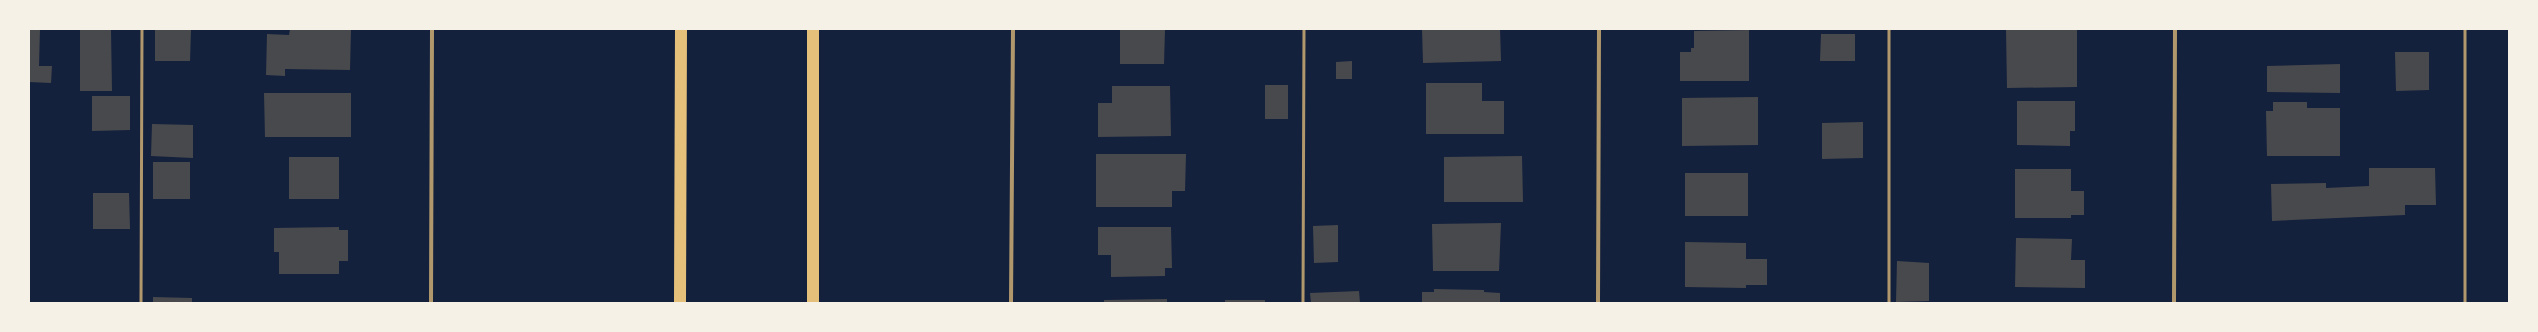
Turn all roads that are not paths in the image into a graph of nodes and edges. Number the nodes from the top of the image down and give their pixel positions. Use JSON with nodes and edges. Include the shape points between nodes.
{"nodes":[{"id":1,"x":142,"y":29,"type":"edge"},
{"id":2,"x":432,"y":29,"type":"edge"},
{"id":3,"x":680,"y":29,"type":"edge"},
{"id":4,"x":813,"y":29,"type":"edge"},
{"id":5,"x":1013,"y":29,"type":"edge"},
{"id":6,"x":1304,"y":29,"type":"edge"},
{"id":7,"x":1599,"y":29,"type":"edge"},
{"id":8,"x":1889,"y":29,"type":"edge"},
{"id":9,"x":2175,"y":29,"type":"edge"},
{"id":10,"x":2465,"y":29,"type":"edge"},
{"id":11,"x":141,"y":303,"type":"edge"},
{"id":12,"x":431,"y":303,"type":"edge"},
{"id":13,"x":680,"y":303,"type":"edge"},
{"id":14,"x":813,"y":303,"type":"edge"},
{"id":15,"x":1011,"y":303,"type":"edge"},
{"id":16,"x":1303,"y":303,"type":"edge"},
{"id":17,"x":1598,"y":303,"type":"edge"},
{"id":18,"x":1889,"y":303,"type":"edge"},
{"id":19,"x":2174,"y":303,"type":"edge"},
{"id":20,"x":2465,"y":303,"type":"edge"}],
"edges":[{"from":1,"to":11,"type":"lane"},
{"from":2,"to":12,"type":"street"},
{"from":3,"to":13,"type":"highway"},
{"from":4,"to":14,"type":"highway"},
{"from":5,"to":15,"type":"street"},
{"from":6,"to":16,"type":"lane"},
{"from":7,"to":17,"type":"street"},
{"from":8,"to":18,"type":"lane"},
{"from":9,"to":19,"type":"street"},
{"from":10,"to":20,"type":"lane"}]}
